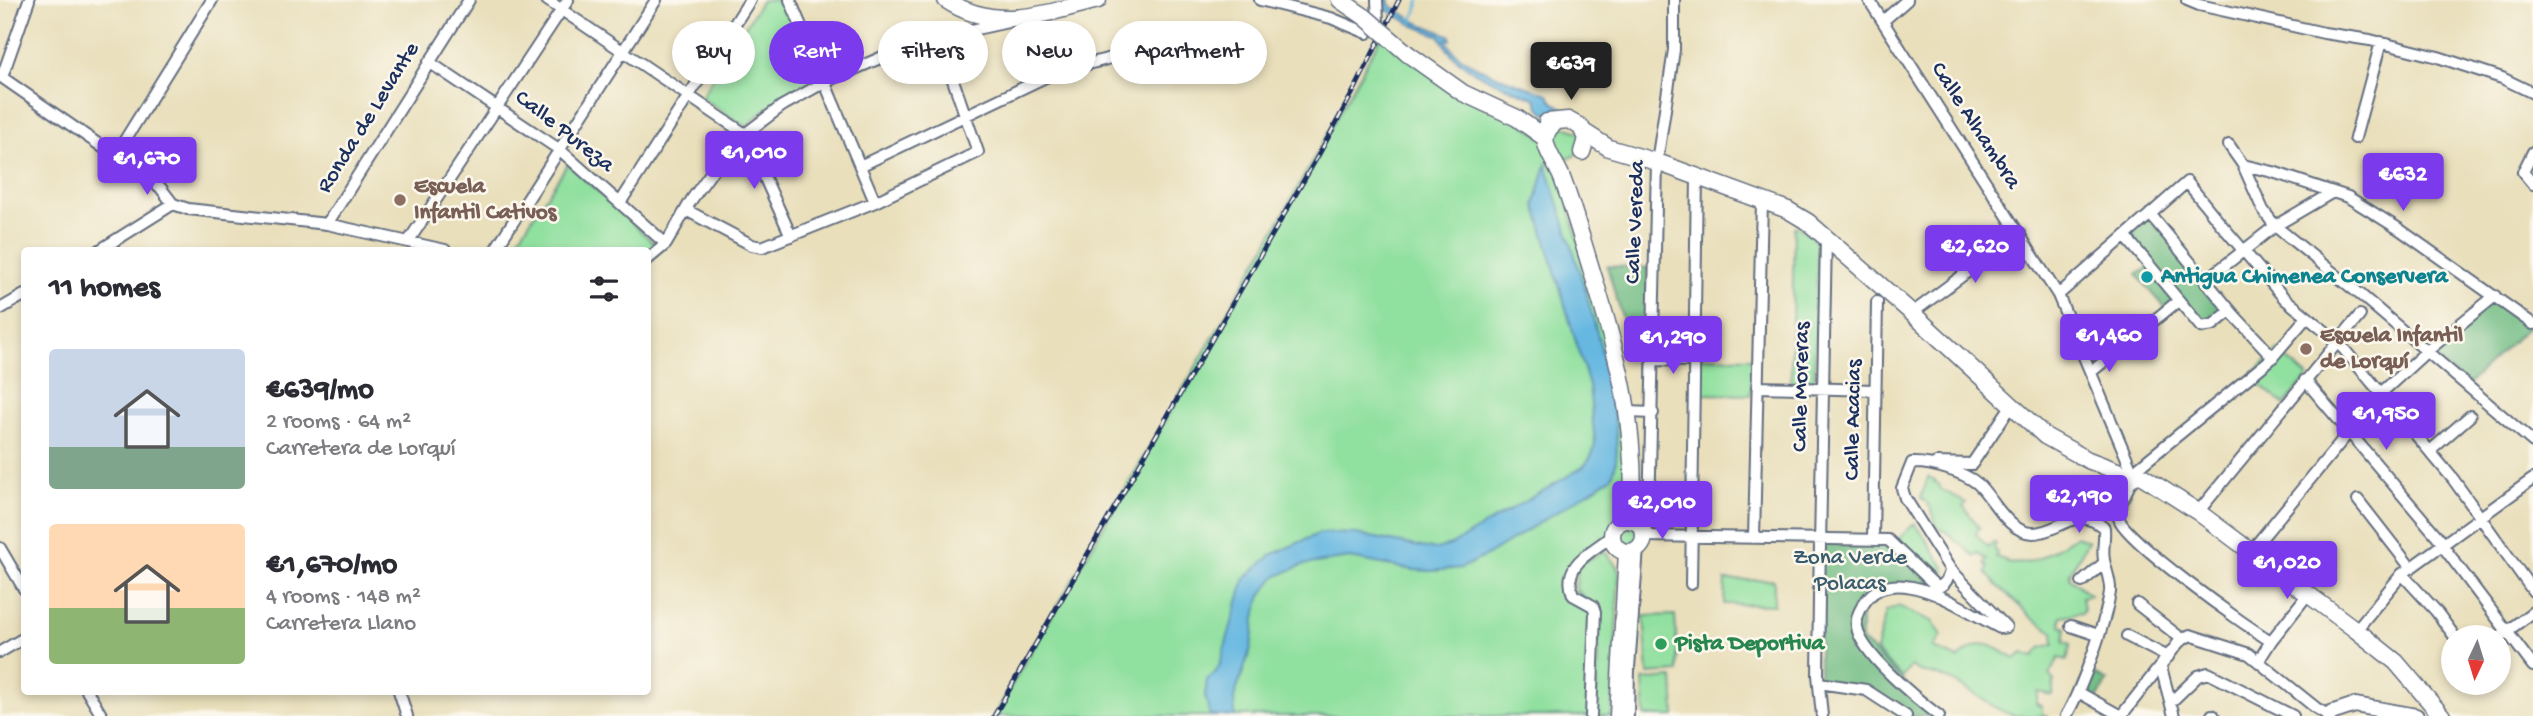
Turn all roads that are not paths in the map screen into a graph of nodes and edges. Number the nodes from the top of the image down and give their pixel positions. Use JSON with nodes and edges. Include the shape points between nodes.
{"nodes":[{"id":1,"x":29,"y":0,"type":"edge"},
{"id":2,"x":212,"y":0,"type":"edge"},
{"id":3,"x":469,"y":0,"type":"edge"},
{"id":4,"x":547,"y":0,"type":"edge"},
{"id":5,"x":656,"y":0,"type":"edge"},
{"id":6,"x":751,"y":0,"type":"edge"},
{"id":7,"x":790,"y":0,"type":"edge"},
{"id":8,"x":946,"y":0,"type":"edge"},
{"id":9,"x":1098,"y":0,"type":"edge"},
{"id":10,"x":1260,"y":0,"type":"edge"},
{"id":11,"x":1340,"y":0,"type":"edge"},
{"id":12,"x":1377,"y":0,"type":"edge"},
{"id":13,"x":1674,"y":0,"type":"edge"},
{"id":14,"x":1869,"y":0,"type":"edge"},
{"id":15,"x":1907,"y":0,"type":"edge"},
{"id":16,"x":2187,"y":0,"type":"edge"},
{"id":17,"x":565,"y":5,"type":"edge"},
{"id":18,"x":1056,"y":5,"type":"edge"},
{"id":19,"x":971,"y":6,"type":"edge"},
{"id":20,"x":1027,"y":17,"type":"junction"},
{"id":21,"x":799,"y":21,"type":"edge"},
{"id":22,"x":1029,"y":21,"type":"edge"},
{"id":23,"x":1883,"y":21,"type":"junction"},
{"id":24,"x":988,"y":26,"type":"edge"},
{"id":25,"x":2381,"y":42,"type":"junction"},
{"id":26,"x":624,"y":50,"type":"junction"},
{"id":27,"x":429,"y":62,"type":"junction"},
{"id":28,"x":1,"y":77,"type":"edge"},
{"id":29,"x":821,"y":84,"type":"edge"},
{"id":30,"x":826,"y":84,"type":"edge"},
{"id":31,"x":955,"y":84,"type":"edge"},
{"id":32,"x":1030,"y":84,"type":"edge"},
{"id":33,"x":2533,"y":93,"type":"edge"},
{"id":34,"x":688,"y":94,"type":"junction"},
{"id":35,"x":498,"y":107,"type":"junction"},
{"id":36,"x":966,"y":116,"type":"junction"},
{"id":37,"x":1517,"y":118,"type":"junction"},
{"id":38,"x":1555,"y":122,"type":"junction"},
{"id":39,"x":1584,"y":132,"type":"junction"},
{"id":40,"x":745,"y":134,"type":"junction"},
{"id":41,"x":1545,"y":138,"type":"junction"},
{"id":42,"x":2355,"y":138,"type":"dead end"},
{"id":43,"x":2229,"y":145,"type":"dead end"},
{"id":44,"x":1609,"y":148,"type":"junction"},
{"id":45,"x":560,"y":150,"type":"junction"},
{"id":46,"x":2533,"y":152,"type":"edge"},
{"id":47,"x":1551,"y":155,"type":"junction"},
{"id":48,"x":115,"y":156,"type":"junction"},
{"id":49,"x":1577,"y":156,"type":"junction"},
{"id":50,"x":1657,"y":162,"type":"junction"},
{"id":51,"x":860,"y":166,"type":"junction"},
{"id":52,"x":2243,"y":166,"type":"junction"},
{"id":53,"x":1697,"y":177,"type":"junction"},
{"id":54,"x":2533,"y":184,"type":"edge"},
{"id":55,"x":1568,"y":192,"type":"junction"},
{"id":56,"x":2333,"y":192,"type":"junction"},
{"id":57,"x":1762,"y":201,"type":"junction"},
{"id":58,"x":620,"y":202,"type":"junction"},
{"id":59,"x":875,"y":202,"type":"junction"},
{"id":60,"x":173,"y":204,"type":"junction"},
{"id":61,"x":686,"y":210,"type":"junction"},
{"id":62,"x":2150,"y":214,"type":"junction"},
{"id":63,"x":327,"y":224,"type":"junction"},
{"id":64,"x":2275,"y":226,"type":"junction"},
{"id":65,"x":2020,"y":233,"type":"junction"},
{"id":66,"x":791,"y":236,"type":"junction"},
{"id":67,"x":2125,"y":236,"type":"junction"},
{"id":68,"x":1826,"y":237,"type":"junction"},
{"id":69,"x":408,"y":242,"type":"junction"},
{"id":70,"x":666,"y":244,"type":"junction"},
{"id":71,"x":105,"y":247,"type":"edge"},
{"id":72,"x":431,"y":247,"type":"edge"},
{"id":73,"x":497,"y":247,"type":"edge"},
{"id":74,"x":2243,"y":251,"type":"junction"},
{"id":75,"x":651,"y":256,"type":"edge"},
{"id":76,"x":2205,"y":281,"type":"junction"},
{"id":77,"x":2057,"y":295,"type":"junction"},
{"id":78,"x":2495,"y":296,"type":"junction"},
{"id":79,"x":21,"y":297,"type":"edge"},
{"id":80,"x":2178,"y":301,"type":"junction"},
{"id":81,"x":1877,"y":302,"type":"dead end"},
{"id":82,"x":0,"y":309,"type":"edge"},
{"id":83,"x":2230,"y":311,"type":"junction"},
{"id":84,"x":1912,"y":313,"type":"junction"},
{"id":85,"x":2360,"y":315,"type":"dead end"},
{"id":86,"x":2306,"y":318,"type":"junction"},
{"id":87,"x":2533,"y":324,"type":"edge"},
{"id":88,"x":2337,"y":341,"type":"junction"},
{"id":89,"x":2427,"y":351,"type":"junction"},
{"id":90,"x":2273,"y":357,"type":"junction"},
{"id":91,"x":1654,"y":360,"type":"junction"},
{"id":92,"x":1693,"y":360,"type":"junction"},
{"id":93,"x":2091,"y":372,"type":"junction"},
{"id":94,"x":2305,"y":380,"type":"junction"},
{"id":95,"x":1757,"y":387,"type":"junction"},
{"id":96,"x":1822,"y":389,"type":"junction"},
{"id":97,"x":1875,"y":390,"type":"junction"},
{"id":98,"x":2381,"y":393,"type":"junction"},
{"id":99,"x":2011,"y":406,"type":"junction"},
{"id":100,"x":1628,"y":412,"type":"junction"},
{"id":101,"x":1653,"y":413,"type":"junction"},
{"id":102,"x":2470,"y":416,"type":"dead end"},
{"id":103,"x":2347,"y":431,"type":"junction"},
{"id":104,"x":2533,"y":442,"type":"edge"},
{"id":105,"x":2430,"y":451,"type":"junction"},
{"id":106,"x":1923,"y":462,"type":"junction"},
{"id":107,"x":2134,"y":471,"type":"junction"},
{"id":108,"x":2533,"y":479,"type":"edge"},
{"id":109,"x":2358,"y":500,"type":"dead end"},
{"id":110,"x":2198,"y":512,"type":"junction"},
{"id":111,"x":2480,"y":517,"type":"junction"},
{"id":112,"x":1612,"y":536,"type":"junction"},
{"id":113,"x":1691,"y":536,"type":"junction"},
{"id":114,"x":1636,"y":537,"type":"junction"},
{"id":115,"x":1754,"y":538,"type":"junction"},
{"id":116,"x":1819,"y":539,"type":"junction"},
{"id":117,"x":1873,"y":540,"type":"junction"},
{"id":118,"x":2443,"y":544,"type":"junction"},
{"id":119,"x":0,"y":548,"type":"edge"},
{"id":120,"x":2251,"y":551,"type":"junction"},
{"id":121,"x":2104,"y":563,"type":"junction"},
{"id":122,"x":1950,"y":569,"type":"junction"},
{"id":123,"x":2407,"y":571,"type":"junction"},
{"id":124,"x":2082,"y":582,"type":"dead end"},
{"id":125,"x":21,"y":584,"type":"edge"},
{"id":126,"x":1691,"y":584,"type":"dead end"},
{"id":127,"x":1933,"y":590,"type":"junction"},
{"id":128,"x":2533,"y":591,"type":"edge"},
{"id":129,"x":2308,"y":594,"type":"junction"},
{"id":130,"x":2137,"y":604,"type":"dead end"},
{"id":131,"x":2533,"y":612,"type":"edge"},
{"id":132,"x":2447,"y":625,"type":"edge"},
{"id":133,"x":2497,"y":625,"type":"edge"},
{"id":134,"x":2071,"y":626,"type":"dead end"},
{"id":135,"x":2511,"y":628,"type":"edge"},
{"id":136,"x":2356,"y":630,"type":"junction"},
{"id":137,"x":2098,"y":635,"type":"junction"},
{"id":138,"x":2127,"y":636,"type":"dead end"},
{"id":139,"x":2182,"y":639,"type":"junction"},
{"id":140,"x":21,"y":640,"type":"edge"},
{"id":141,"x":2271,"y":641,"type":"junction"},
{"id":142,"x":2511,"y":643,"type":"edge"},
{"id":143,"x":0,"y":652,"type":"edge"},
{"id":144,"x":2259,"y":660,"type":"junction"},
{"id":145,"x":2165,"y":662,"type":"junction"},
{"id":146,"x":2533,"y":666,"type":"edge"},
{"id":147,"x":1819,"y":683,"type":"junction"},
{"id":148,"x":2078,"y":692,"type":"junction"},
{"id":149,"x":89,"y":695,"type":"edge"},
{"id":150,"x":400,"y":695,"type":"edge"},
{"id":151,"x":2255,"y":697,"type":"junction"},
{"id":152,"x":2171,"y":702,"type":"junction"},
{"id":153,"x":1886,"y":703,"type":"junction"},
{"id":154,"x":102,"y":716,"type":"edge"},
{"id":155,"x":407,"y":716,"type":"edge"},
{"id":156,"x":1591,"y":716,"type":"edge"},
{"id":157,"x":1618,"y":716,"type":"edge"},
{"id":158,"x":1628,"y":716,"type":"edge"},
{"id":159,"x":1822,"y":716,"type":"edge"},
{"id":160,"x":1887,"y":716,"type":"edge"},
{"id":161,"x":1906,"y":716,"type":"edge"},
{"id":162,"x":1939,"y":716,"type":"edge"},
{"id":163,"x":2066,"y":716,"type":"edge"},
{"id":164,"x":2121,"y":716,"type":"edge"},
{"id":165,"x":2174,"y":716,"type":"edge"},
{"id":166,"x":2279,"y":716,"type":"edge"},
{"id":167,"x":2293,"y":716,"type":"edge"},
{"id":168,"x":2328,"y":716,"type":"edge"},
{"id":169,"x":2416,"y":716,"type":"edge"},
{"id":170,"x":2441,"y":716,"type":"edge"}],
"edges":[{"from":1,"to":28,"type":"street"},
{"from":2,"to":48,"type":"street"},
{"from":3,"to":27,"type":"street","name":"Ronda de Levante"},
{"from":4,"to":17,"type":"street"},
{"from":5,"to":26,"type":"street"},
{"from":6,"to":34,"type":"street"},
{"from":7,"to":21,"type":"street"},
{"from":8,"to":19,"type":"main road"},
{"from":9,"to":18,"type":"main road"},
{"from":10,"to":12,"type":"street","via":[[1331,18],[1367,33],[1378,22]]},
{"from":11,"to":37,"type":"main road","bridge":true,"via":[[1463,93]]},
{"from":13,"to":50,"type":"street","name":"Calle Vereda","via":[[1674,50]]},
{"from":14,"to":23,"type":"street","name":"Calle Alhambra"},
{"from":15,"to":23,"type":"street"},
{"from":16,"to":25,"type":"street"},
{"from":17,"to":26,"type":"street"},
{"from":17,"to":35,"type":"street"},
{"from":18,"to":20,"type":"main road"},
{"from":19,"to":20,"type":"main road","via":[[993,19]]},
{"from":20,"to":22,"type":"street"},
{"from":20,"to":24,"type":"street"},
{"from":23,"to":65,"type":"street","name":"Calle Alhambra"},
{"from":25,"to":33,"type":"street","via":[[2494,75]]},
{"from":25,"to":42,"type":"street"},
{"from":26,"to":34,"type":"street"},
{"from":26,"to":45,"type":"street"},
{"from":27,"to":35,"type":"street","name":"Calle Pureza"},
{"from":27,"to":63,"type":"street","name":"Ronda de Levante"},
{"from":28,"to":48,"type":"street"},
{"from":29,"to":40,"type":"street"},
{"from":30,"to":51,"type":"street"},
{"from":31,"to":36,"type":"street"},
{"from":32,"to":36,"type":"street"},
{"from":34,"to":40,"type":"street"},
{"from":34,"to":58,"type":"street"},
{"from":35,"to":45,"type":"street","name":"Calle Pureza"},
{"from":35,"to":69,"type":"street"},
{"from":36,"to":51,"type":"street"},
{"from":36,"to":59,"type":"street","via":[[978,152]]},
{"from":37,"to":38,"type":"main road"},
{"from":37,"to":41,"type":"main road"},
{"from":38,"to":39,"type":"main road","via":[[1574,122]]},
{"from":38,"to":41,"type":"main road"},
{"from":39,"to":44,"type":"main road"},
{"from":39,"to":49,"type":"main road","via":[[1586,139]]},
{"from":40,"to":61,"type":"street","via":[[723,156]]},
{"from":40,"to":66,"type":"street"},
{"from":41,"to":47,"type":"main road"},
{"from":43,"to":52,"type":"street"},
{"from":44,"to":49,"type":"main road"},
{"from":44,"to":50,"type":"main road"},
{"from":45,"to":58,"type":"street","name":"Calle Pureza"},
{"from":45,"to":73,"type":"street"},
{"from":46,"to":54,"type":"street","via":[[2523,172]]},
{"from":47,"to":49,"type":"main road","via":[[1563,161]]},
{"from":47,"to":55,"type":"main road"},
{"from":48,"to":60,"type":"street","via":[[160,187]]},
{"from":49,"to":55,"type":"main road","via":[[1569,169]]},
{"from":50,"to":53,"type":"main road"},
{"from":50,"to":91,"type":"street","name":"Calle Vereda"},
{"from":51,"to":59,"type":"street"},
{"from":52,"to":56,"type":"street"},
{"from":52,"to":64,"type":"street"},
{"from":53,"to":57,"type":"main road"},
{"from":53,"to":92,"type":"street"},
{"from":55,"to":100,"type":"main road","via":[[1616,354]]},
{"from":56,"to":64,"type":"street"},
{"from":56,"to":78,"type":"street","via":[[2365,207]]},
{"from":57,"to":68,"type":"main road","via":[[1788,210]]},
{"from":57,"to":95,"type":"street"},
{"from":58,"to":70,"type":"street","name":"Calle Pureza"},
{"from":59,"to":66,"type":"street"},
{"from":60,"to":63,"type":"street"},
{"from":60,"to":71,"type":"street"},
{"from":61,"to":66,"type":"street","via":[[752,245],[762,247]]},
{"from":61,"to":70,"type":"street"},
{"from":62,"to":67,"type":"street"},
{"from":62,"to":74,"type":"street","via":[[2188,182]]},
{"from":62,"to":76,"type":"street"},
{"from":63,"to":69,"type":"street"},
{"from":64,"to":74,"type":"street"},
{"from":64,"to":89,"type":"street"},
{"from":65,"to":77,"type":"street","name":"Calle Alhambra"},
{"from":65,"to":84,"type":"street"},
{"from":67,"to":77,"type":"street"},
{"from":67,"to":80,"type":"street"},
{"from":68,"to":84,"type":"main road"},
{"from":68,"to":96,"type":"street","name":"Calle Moreras"},
{"from":69,"to":72,"type":"street"},
{"from":70,"to":75,"type":"street"},
{"from":74,"to":76,"type":"street"},
{"from":74,"to":86,"type":"street"},
{"from":76,"to":83,"type":"street"},
{"from":77,"to":93,"type":"street","name":"Calle Alhambra"},
{"from":78,"to":87,"type":"street"},
{"from":78,"to":89,"type":"street"},
{"from":79,"to":82,"type":"street"},
{"from":80,"to":83,"type":"street","via":[[2201,327],[2213,325]]},
{"from":80,"to":93,"type":"street"},
{"from":81,"to":97,"type":"street","name":"Calle Acacias"},
{"from":83,"to":90,"type":"street"},
{"from":84,"to":99,"type":"main road"},
{"from":85,"to":88,"type":"street"},
{"from":86,"to":88,"type":"street"},
{"from":86,"to":90,"type":"street"},
{"from":88,"to":94,"type":"street"},
{"from":88,"to":98,"type":"street"},
{"from":89,"to":98,"type":"street"},
{"from":89,"to":104,"type":"street"},
{"from":90,"to":107,"type":"street"},
{"from":91,"to":92,"type":"street"},
{"from":91,"to":101,"type":"street","name":"Calle Vereda"},
{"from":92,"to":113,"type":"street"},
{"from":93,"to":107,"type":"street","name":"Calle Alhambra"},
{"from":94,"to":103,"type":"street"},
{"from":94,"to":110,"type":"street"},
{"from":95,"to":96,"type":"street"},
{"from":95,"to":115,"type":"street"},
{"from":96,"to":97,"type":"street"},
{"from":96,"to":116,"type":"street","name":"Calle Moreras"},
{"from":97,"to":117,"type":"street","name":"Calle Acacias"},
{"from":98,"to":103,"type":"street"},
{"from":98,"to":105,"type":"street"},
{"from":99,"to":106,"type":"street","via":[[1972,464]]},
{"from":99,"to":107,"type":"main road","via":[[2070,452],[2100,465]]},
{"from":100,"to":101,"type":"street"},
{"from":100,"to":114,"type":"main road"},
{"from":101,"to":114,"type":"street","name":"Calle Vereda","via":[[1650,516]]},
{"from":102,"to":105,"type":"street"},
{"from":103,"to":118,"type":"street"},
{"from":103,"to":120,"type":"street"},
{"from":105,"to":111,"type":"street"},
{"from":106,"to":121,"type":"street","via":[[1967,476],[2026,532],[2042,531],[2070,519],[2100,524],[2105,535]]},
{"from":106,"to":122,"type":"street","via":[[1912,463],[1902,488]]},
{"from":107,"to":110,"type":"main road"},
{"from":107,"to":141,"type":"street","via":[[2120,510],[2121,523],[2218,606]]},
{"from":108,"to":111,"type":"street"},
{"from":109,"to":123,"type":"street"},
{"from":110,"to":120,"type":"main road"},
{"from":111,"to":118,"type":"street"},
{"from":111,"to":128,"type":"street"},
{"from":112,"to":114,"type":"main road","via":[[1617,548]]},
{"from":112,"to":114,"type":"main road","via":[[1618,523]]},
{"from":112,"to":156,"type":"street","via":[[1578,559],[1571,589],[1595,611]]},
{"from":113,"to":114,"type":"street"},
{"from":113,"to":115,"type":"street"},
{"from":113,"to":126,"type":"street"},
{"from":114,"to":157,"type":"main road"},
{"from":114,"to":158,"type":"street","name":"Calle Vereda"},
{"from":115,"to":116,"type":"street"},
{"from":116,"to":117,"type":"street"},
{"from":116,"to":147,"type":"street","name":"Calle Moreras"},
{"from":117,"to":127,"type":"street","via":[[1888,540]]},
{"from":118,"to":123,"type":"street"},
{"from":118,"to":133,"type":"street"},
{"from":119,"to":125,"type":"street"},
{"from":120,"to":129,"type":"main road"},
{"from":121,"to":124,"type":"street"},
{"from":121,"to":137,"type":"street","via":[[2110,594]]},
{"from":122,"to":127,"type":"street","via":[[1949,576]]},
{"from":122,"to":127,"type":"street","via":[[2006,627],[2000,628]]},
{"from":123,"to":132,"type":"street"},
{"from":123,"to":136,"type":"street"},
{"from":127,"to":162,"type":"street","via":[[1900,586],[1876,590],[1856,621],[1872,654]]},
{"from":129,"to":136,"type":"main road"},
{"from":129,"to":141,"type":"street"},
{"from":130,"to":139,"type":"street"},
{"from":131,"to":135,"type":"street"},
{"from":134,"to":137,"type":"street"},
{"from":136,"to":170,"type":"main road","via":[[2396,662]]},
{"from":137,"to":148,"type":"street"},
{"from":138,"to":145,"type":"street"},
{"from":139,"to":144,"type":"street","via":[[2195,635]]},
{"from":139,"to":145,"type":"street"},
{"from":140,"to":143,"type":"street"},
{"from":141,"to":144,"type":"street"},
{"from":142,"to":146,"type":"street"},
{"from":144,"to":168,"type":"street"},
{"from":145,"to":152,"type":"street"},
{"from":145,"to":164,"type":"street"},
{"from":147,"to":153,"type":"street","via":[[1866,690]]},
{"from":147,"to":159,"type":"street","name":"Calle Moreras"},
{"from":148,"to":163,"type":"street"},
{"from":148,"to":164,"type":"street"},
{"from":149,"to":154,"type":"street"},
{"from":150,"to":155,"type":"street"},
{"from":151,"to":152,"type":"street","via":[[2203,673]]},
{"from":151,"to":166,"type":"street"},
{"from":151,"to":167,"type":"street"},
{"from":152,"to":165,"type":"street"},
{"from":153,"to":160,"type":"street"},
{"from":153,"to":161,"type":"street"},
{"from":168,"to":169,"type":"street","via":[[2355,705]]}]}
